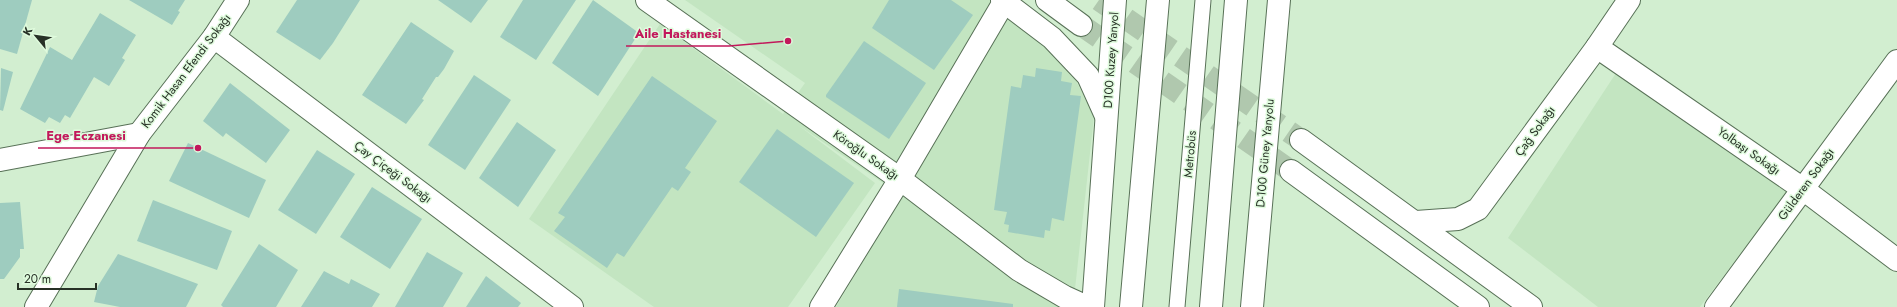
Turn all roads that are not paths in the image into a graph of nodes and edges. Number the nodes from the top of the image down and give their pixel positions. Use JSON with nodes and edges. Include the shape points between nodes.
{"nodes":[{"id":1,"x":238,"y":0,"type":"edge"},
{"id":2,"x":647,"y":0,"type":"edge"},
{"id":3,"x":1046,"y":0,"type":"edge"},
{"id":4,"x":1114,"y":0,"type":"edge"},
{"id":5,"x":1158,"y":0,"type":"edge"},
{"id":6,"x":1203,"y":0,"type":"edge"},
{"id":7,"x":1236,"y":0,"type":"edge"},
{"id":8,"x":1279,"y":0,"type":"edge"},
{"id":9,"x":1291,"y":0,"type":"edge"},
{"id":10,"x":1629,"y":0,"type":"edge"},
{"id":11,"x":1003,"y":1,"type":"edge"},
{"id":12,"x":1081,"y":25,"type":"tunnel mouth"},
{"id":13,"x":214,"y":37,"type":"junction"},
{"id":14,"x":1597,"y":47,"type":"junction"},
{"id":15,"x":1897,"y":61,"type":"edge"},
{"id":16,"x":1272,"y":66,"type":"junction"},
{"id":17,"x":1107,"y":119,"type":"junction"},
{"id":18,"x":139,"y":134,"type":"junction"},
{"id":19,"x":1302,"y":140,"type":"tunnel mouth"},
{"id":20,"x":0,"y":160,"type":"edge"},
{"id":21,"x":1291,"y":171,"type":"tunnel mouth"},
{"id":22,"x":900,"y":180,"type":"junction"},
{"id":23,"x":1803,"y":189,"type":"junction"},
{"id":24,"x":1416,"y":222,"type":"junction"},
{"id":25,"x":1897,"y":260,"type":"edge"},
{"id":26,"x":36,"y":307,"type":"edge"},
{"id":27,"x":572,"y":307,"type":"edge"},
{"id":28,"x":822,"y":307,"type":"edge"},
{"id":29,"x":1088,"y":307,"type":"edge"},
{"id":30,"x":1092,"y":307,"type":"edge"},
{"id":31,"x":1131,"y":307,"type":"edge"},
{"id":32,"x":1177,"y":307,"type":"edge"},
{"id":33,"x":1211,"y":307,"type":"edge"},
{"id":34,"x":1252,"y":307,"type":"edge"},
{"id":35,"x":1478,"y":307,"type":"edge"},
{"id":36,"x":1531,"y":307,"type":"edge"},
{"id":37,"x":1716,"y":307,"type":"edge"}],
"edges":[{"from":1,"to":13,"type":"main road","name":"Komik Hasan Efendi Sokağı"},
{"from":2,"to":22,"type":"main road","name":"Köroğlu Sokağı"},
{"from":3,"to":12,"type":"main road"},
{"from":4,"to":17,"type":"main road","name":"D100 Kuzey Yanyol"},
{"from":5,"to":31,"type":"main road"},
{"from":6,"to":32,"type":"lane","name":"Metrobüs"},
{"from":7,"to":33,"type":"main road"},
{"from":8,"to":16,"type":"main road","name":"D-100 Güney Yanyolu"},
{"from":9,"to":16,"type":"main road"},
{"from":10,"to":14,"type":"main road","name":"Çağ Sokağı"},
{"from":11,"to":17,"type":"main road","via":[[1052,38],[1088,76]]},
{"from":11,"to":22,"type":"main road"},
{"from":13,"to":18,"type":"main road","name":"Komik Hasan Efendi Sokağı"},
{"from":13,"to":27,"type":"main road","name":"Çay Çiçeği Sokağı"},
{"from":14,"to":23,"type":"main road","name":"Yolbaşı Sokağı"},
{"from":14,"to":24,"type":"main road","name":"Çağ Sokağı","via":[[1478,209],[1458,219]]},
{"from":15,"to":23,"type":"main road","name":"Gülderen Sokağı"},
{"from":16,"to":34,"type":"main road","name":"D-100 Güney Yanyolu"},
{"from":17,"to":30,"type":"main road","name":"D100 Kuzey Yanyol"},
{"from":18,"to":20,"type":"main road"},
{"from":18,"to":26,"type":"main road","name":"Komik Hasan Efendi Sokağı"},
{"from":19,"to":24,"type":"main road"},
{"from":21,"to":35,"type":"main road"},
{"from":22,"to":28,"type":"main road"},
{"from":22,"to":29,"type":"main road","name":"Köroğlu Sokağı","via":[[1020,270]]},
{"from":23,"to":25,"type":"main road","name":"Yolbaşı Sokağı"},
{"from":23,"to":37,"type":"main road","name":"Gülderen Sokağı"},
{"from":24,"to":36,"type":"main road"}]}
